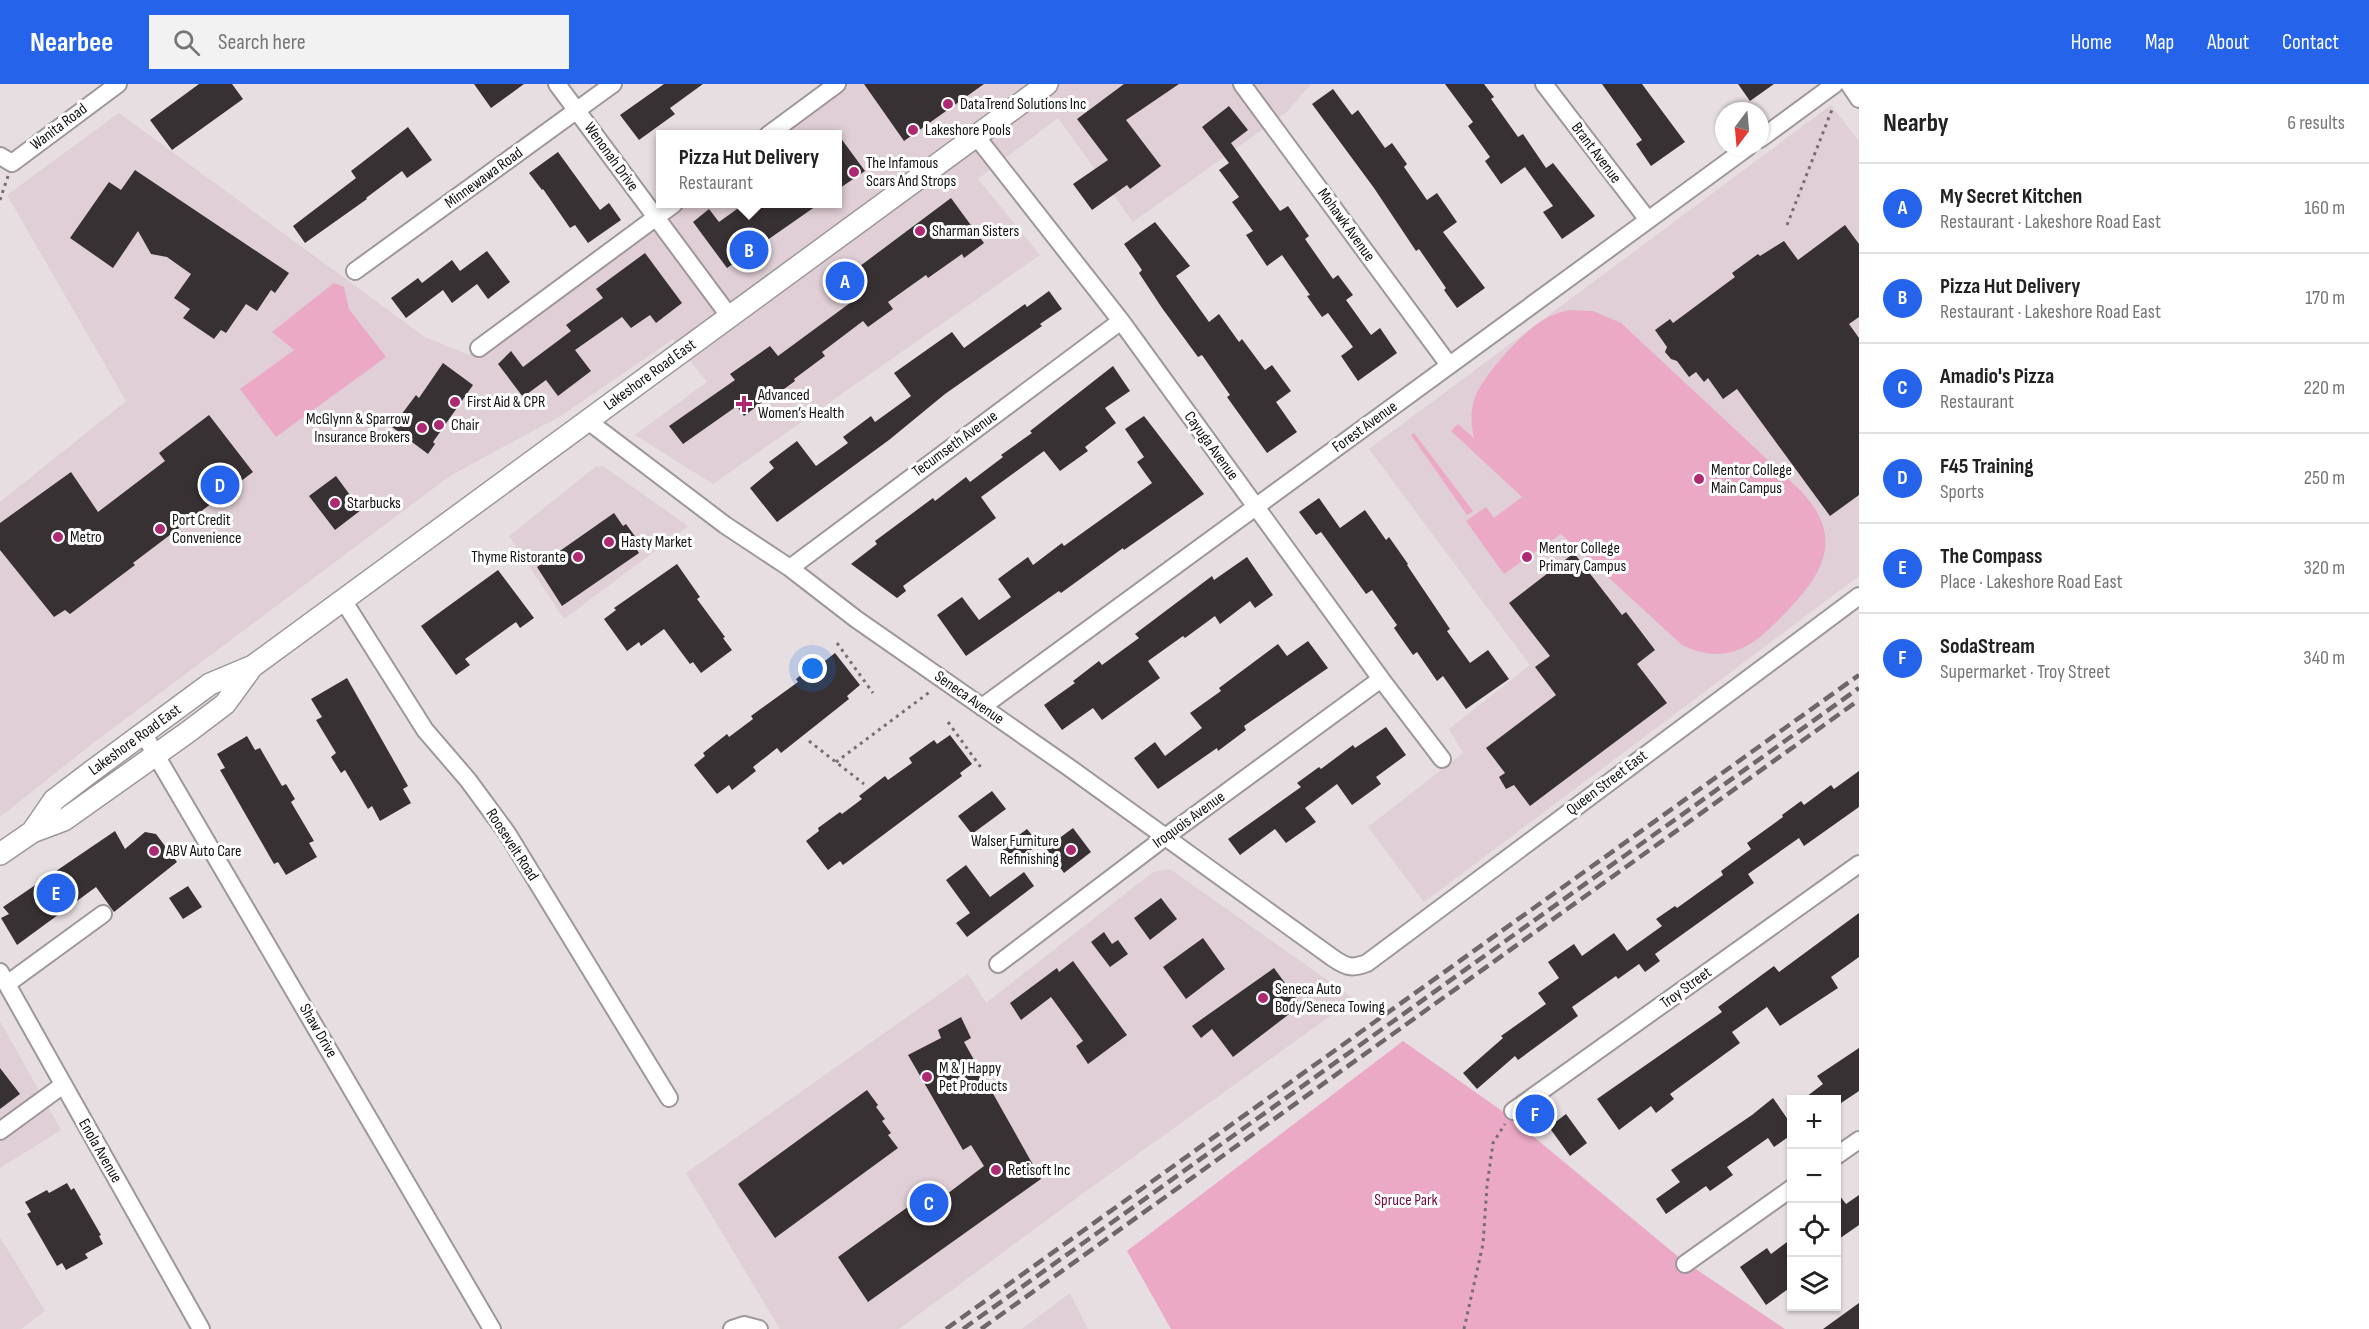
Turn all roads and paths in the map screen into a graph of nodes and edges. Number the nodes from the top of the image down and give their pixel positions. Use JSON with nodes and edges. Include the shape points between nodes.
{"nodes":[{"id":1,"x":118,"y":84,"type":"edge"},
{"id":2,"x":557,"y":84,"type":"edge"},
{"id":3,"x":613,"y":84,"type":"edge"},
{"id":4,"x":837,"y":84,"type":"edge"},
{"id":5,"x":1047,"y":84,"type":"edge"},
{"id":6,"x":1242,"y":84,"type":"edge"},
{"id":7,"x":1544,"y":84,"type":"edge"},
{"id":8,"x":1835,"y":84,"type":"edge"},
{"id":9,"x":1849,"y":84,"type":"edge"},
{"id":10,"x":1859,"y":99,"type":"edge"},
{"id":11,"x":1833,"y":106,"type":"dead end"},
{"id":12,"x":577,"y":111,"type":"junction"},
{"id":13,"x":775,"y":130,"type":"edge"},
{"id":14,"x":1769,"y":132,"type":"edge"},
{"id":15,"x":976,"y":136,"type":"junction"},
{"id":16,"x":1737,"y":156,"type":"edge"},
{"id":17,"x":6,"y":160,"type":"edge"},
{"id":18,"x":0,"y":200,"type":"edge"},
{"id":19,"x":668,"y":208,"type":"edge"},
{"id":20,"x":654,"y":218,"type":"junction"},
{"id":21,"x":1648,"y":220,"type":"junction"},
{"id":22,"x":1787,"y":225,"type":"dead end"},
{"id":23,"x":355,"y":271,"type":"dead end"},
{"id":24,"x":730,"y":316,"type":"junction"},
{"id":25,"x":1121,"y":321,"type":"junction"},
{"id":26,"x":479,"y":348,"type":"dead end"},
{"id":27,"x":1449,"y":365,"type":"junction"},
{"id":28,"x":588,"y":421,"type":"junction"},
{"id":29,"x":1256,"y":507,"type":"junction"},
{"id":30,"x":790,"y":568,"type":"junction"},
{"id":31,"x":1859,"y":596,"type":"edge"},
{"id":32,"x":343,"y":600,"type":"junction"},
{"id":33,"x":837,"y":643,"type":"dead end"},
{"id":34,"x":253,"y":666,"type":"junction"},
{"id":35,"x":1381,"y":679,"type":"junction"},
{"id":36,"x":944,"y":681,"type":"junction"},
{"id":37,"x":873,"y":693,"type":"dead end"},
{"id":38,"x":982,"y":707,"type":"junction"},
{"id":39,"x":948,"y":722,"type":"dead end"},
{"id":40,"x":143,"y":733,"type":"junction"},
{"id":41,"x":809,"y":741,"type":"dead end"},
{"id":42,"x":157,"y":754,"type":"junction"},
{"id":43,"x":1442,"y":759,"type":"dead end"},
{"id":44,"x":836,"y":762,"type":"junction"},
{"id":45,"x":982,"y":769,"type":"dead end"},
{"id":46,"x":864,"y":784,"type":"dead end"},
{"id":47,"x":32,"y":832,"type":"junction"},
{"id":48,"x":1164,"y":838,"type":"junction"},
{"id":49,"x":0,"y":854,"type":"edge"},
{"id":50,"x":1859,"y":864,"type":"edge"},
{"id":51,"x":103,"y":914,"type":"dead end"},
{"id":52,"x":998,"y":964,"type":"dead end"},
{"id":53,"x":1354,"y":968,"type":"joint"},
{"id":54,"x":3,"y":978,"type":"edge"},
{"id":55,"x":63,"y":1085,"type":"junction"},
{"id":56,"x":669,"y":1098,"type":"dead end"},
{"id":57,"x":1513,"y":1112,"type":"joint"},
{"id":58,"x":0,"y":1131,"type":"edge"},
{"id":59,"x":1859,"y":1140,"type":"edge"},
{"id":60,"x":1841,"y":1153,"type":"edge"},
{"id":61,"x":1787,"y":1191,"type":"edge"},
{"id":62,"x":1685,"y":1264,"type":"dead end"},
{"id":63,"x":201,"y":1329,"type":"edge"},
{"id":64,"x":492,"y":1329,"type":"edge"},
{"id":65,"x":732,"y":1329,"type":"edge"},
{"id":66,"x":759,"y":1329,"type":"edge"},
{"id":67,"x":1464,"y":1329,"type":"edge"}],
"edges":[{"from":1,"to":17,"type":"street","name":"Wanita Road"},
{"from":2,"to":12,"type":"street","name":"Wenonah Drive"},
{"from":3,"to":12,"type":"street","name":"Minnewawa Road"},
{"from":4,"to":13,"type":"street"},
{"from":5,"to":15,"type":"main road","name":"Lakeshore Road East"},
{"from":6,"to":27,"type":"street","name":"Mohawk Avenue"},
{"from":7,"to":21,"type":"street","name":"Brant Avenue"},
{"from":8,"to":14,"type":"street"},
{"from":9,"to":10,"type":"street"},
{"from":11,"to":22,"type":"path"},
{"from":12,"to":20,"type":"street","name":"Wenonah Drive"},
{"from":12,"to":23,"type":"street","name":"Minnewawa Road"},
{"from":15,"to":24,"type":"main road","name":"Lakeshore Road East"},
{"from":15,"to":25,"type":"street","name":"Cayuga Avenue"},
{"from":16,"to":21,"type":"street","name":"Forest Avenue"},
{"from":17,"to":18,"type":"path"},
{"from":19,"to":20,"type":"street"},
{"from":20,"to":24,"type":"street","name":"Wenonah Drive"},
{"from":20,"to":26,"type":"street"},
{"from":21,"to":27,"type":"street","name":"Forest Avenue"},
{"from":24,"to":28,"type":"main road","name":"Lakeshore Road East"},
{"from":25,"to":29,"type":"street","name":"Cayuga Avenue"},
{"from":25,"to":30,"type":"street","name":"Tecumseth Avenue"},
{"from":27,"to":29,"type":"street","name":"Forest Avenue"},
{"from":28,"to":30,"type":"street","name":"Seneca Avenue","via":[[725,525]]},
{"from":28,"to":32,"type":"main road","name":"Lakeshore Road East"},
{"from":29,"to":35,"type":"street","name":"Cayuga Avenue"},
{"from":29,"to":38,"type":"street","name":"Forest Avenue"},
{"from":30,"to":36,"type":"street","name":"Seneca Avenue"},
{"from":31,"to":53,"type":"street","name":"Queen Street East","via":[[1367,963]]},
{"from":32,"to":34,"type":"main road","name":"Lakeshore Road East"},
{"from":32,"to":56,"type":"street","name":"Roosevelt Road","via":[[425,730],[507,833]]},
{"from":33,"to":37,"type":"path"},
{"from":34,"to":40,"type":"main road","name":"Lakeshore Road East","via":[[210,684]]},
{"from":34,"to":42,"type":"main road","name":"Lakeshore Road East","via":[[225,704]]},
{"from":35,"to":43,"type":"street","name":"Cayuga Avenue"},
{"from":35,"to":48,"type":"street","name":"Iroquois Avenue"},
{"from":36,"to":38,"type":"street","name":"Seneca Avenue"},
{"from":36,"to":44,"type":"path"},
{"from":38,"to":48,"type":"street","name":"Seneca Avenue"},
{"from":39,"to":45,"type":"path"},
{"from":40,"to":42,"type":"street","name":"Shaw Drive"},
{"from":40,"to":47,"type":"main road","name":"Lakeshore Road East","via":[[54,800]]},
{"from":41,"to":44,"type":"path"},
{"from":42,"to":47,"type":"main road","name":"Lakeshore Road East","via":[[64,820]]},
{"from":42,"to":64,"type":"street","name":"Shaw Drive"},
{"from":44,"to":46,"type":"path"},
{"from":47,"to":49,"type":"main road","name":"Lakeshore Road East"},
{"from":48,"to":52,"type":"street","name":"Iroquois Avenue"},
{"from":48,"to":53,"type":"street","name":"Seneca Avenue","via":[[1343,965]]},
{"from":50,"to":57,"type":"street","name":"Troy Street"},
{"from":51,"to":54,"type":"street"},
{"from":54,"to":55,"type":"street","name":"Enola Avenue"},
{"from":55,"to":58,"type":"street"},
{"from":55,"to":63,"type":"street","name":"Enola Avenue"},
{"from":57,"to":67,"type":"path","via":[[1493,1143],[1482,1244]]},
{"from":59,"to":60,"type":"street"},
{"from":61,"to":62,"type":"street"},
{"from":65,"to":66,"type":"street","via":[[744,1325]]}]}
